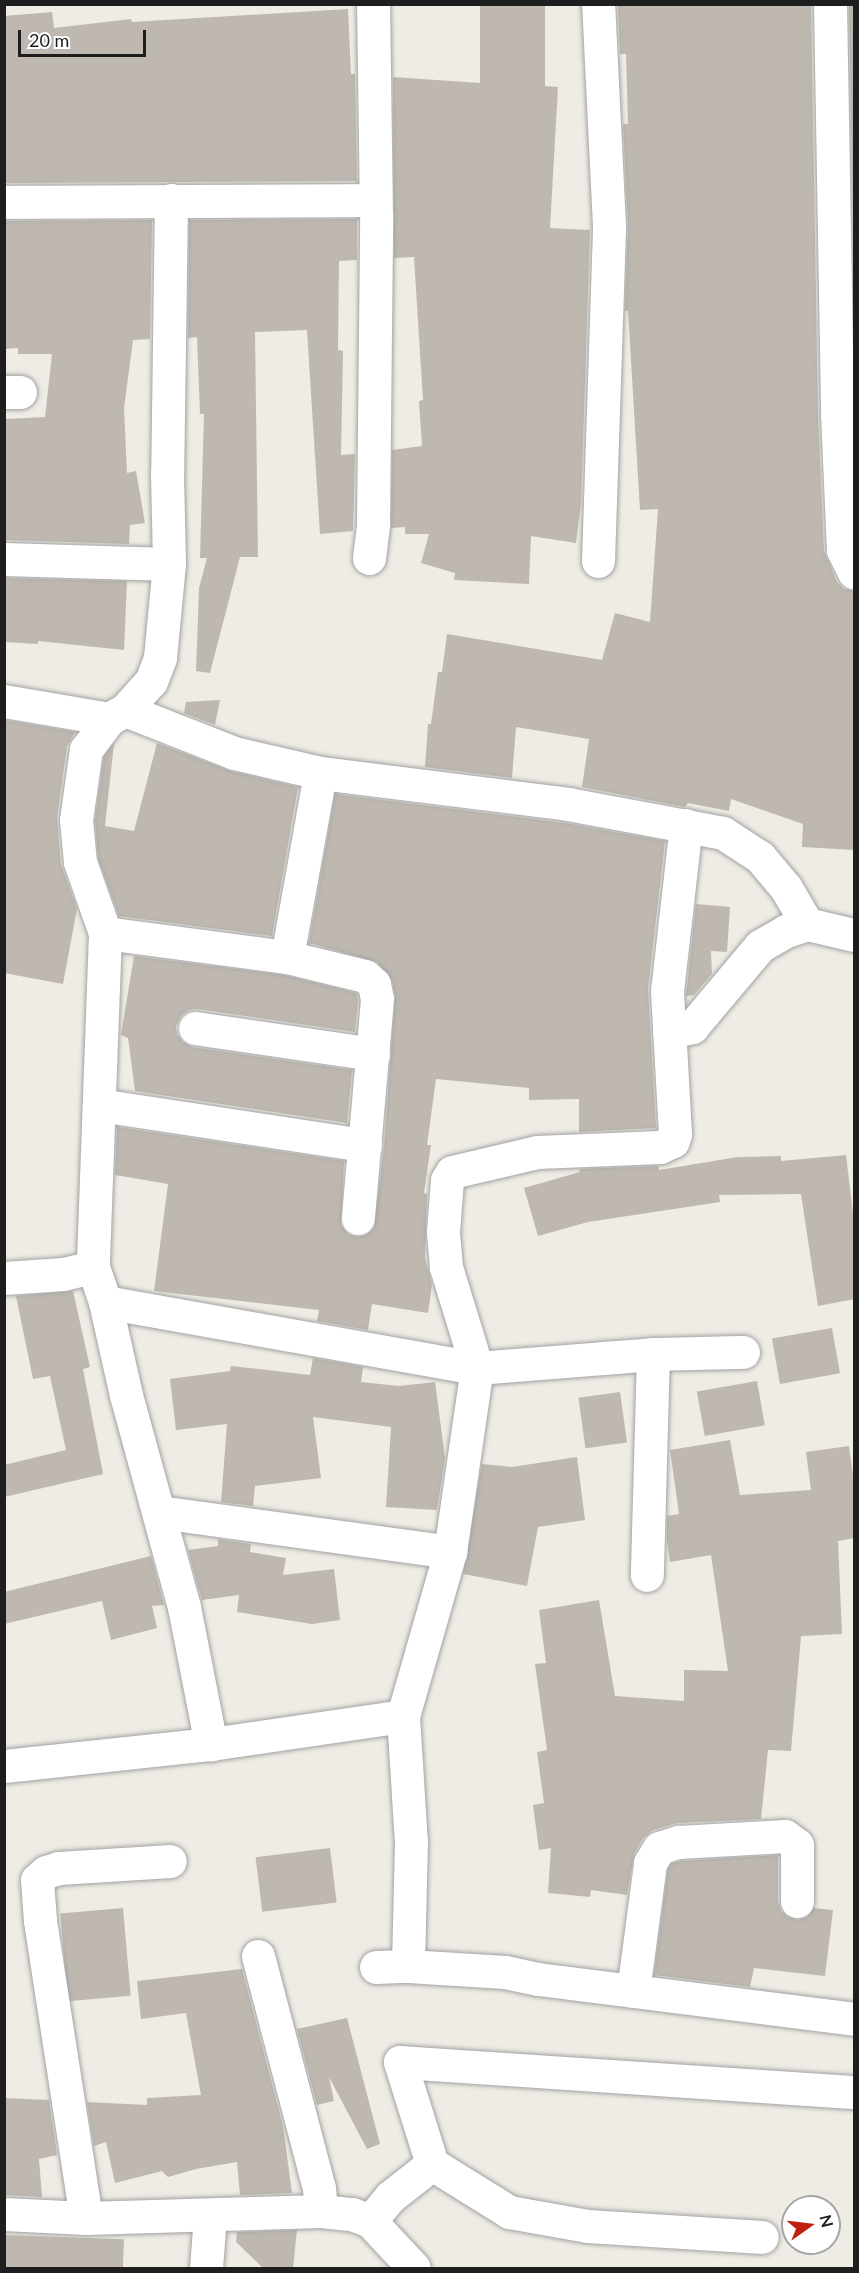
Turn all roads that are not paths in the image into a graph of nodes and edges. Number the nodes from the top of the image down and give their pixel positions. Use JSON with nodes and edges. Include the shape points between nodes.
{"nodes":[{"id":1,"x":373,"y":4,"type":"edge"},
{"id":2,"x":598,"y":4,"type":"edge"},
{"id":3,"x":830,"y":4,"type":"edge"},
{"id":4,"x":843,"y":195,"type":"edge"},
{"id":5,"x":171,"y":200,"type":"junction"},
{"id":6,"x":375,"y":201,"type":"junction"},
{"id":7,"x":4,"y":202,"type":"edge"},
{"id":8,"x":846,"y":414,"type":"edge"},
{"id":9,"x":369,"y":558,"type":"dead end"},
{"id":10,"x":4,"y":559,"type":"edge"},
{"id":11,"x":598,"y":561,"type":"dead end"},
{"id":12,"x":169,"y":564,"type":"junction"},
{"id":13,"x":855,"y":573,"type":"edge"},
{"id":14,"x":4,"y":701,"type":"edge"},
{"id":15,"x":117,"y":714,"type":"junction"},
{"id":16,"x":320,"y":773,"type":"junction"},
{"id":17,"x":686,"y":825,"type":"junction"},
{"id":18,"x":807,"y":924,"type":"junction"},
{"id":19,"x":105,"y":933,"type":"junction"},
{"id":20,"x":855,"y":935,"type":"edge"},
{"id":21,"x":287,"y":957,"type":"junction"},
{"id":22,"x":195,"y":1028,"type":"dead end"},
{"id":23,"x":669,"y":1032,"type":"junction"},
{"id":24,"x":373,"y":1054,"type":"junction"},
{"id":25,"x":99,"y":1105,"type":"junction"},
{"id":26,"x":365,"y":1144,"type":"junction"},
{"id":27,"x":358,"y":1218,"type":"dead end"},
{"id":28,"x":93,"y":1267,"type":"junction"},
{"id":29,"x":4,"y":1278,"type":"edge"},
{"id":30,"x":105,"y":1302,"type":"junction"},
{"id":31,"x":742,"y":1352,"type":"dead end"},
{"id":32,"x":653,"y":1354,"type":"junction"},
{"id":33,"x":477,"y":1368,"type":"junction"},
{"id":34,"x":159,"y":1512,"type":"junction"},
{"id":35,"x":450,"y":1552,"type":"junction"},
{"id":36,"x":647,"y":1575,"type":"dead end"},
{"id":37,"x":403,"y":1716,"type":"junction"},
{"id":38,"x":211,"y":1744,"type":"junction"},
{"id":39,"x":6,"y":1757,"type":"edge"},
{"id":40,"x":170,"y":1861,"type":"dead end"},
{"id":41,"x":797,"y":1901,"type":"dead end"},
{"id":42,"x":258,"y":1956,"type":"dead end"},
{"id":43,"x":633,"y":1991,"type":"junction"},
{"id":44,"x":855,"y":2019,"type":"edge"},
{"id":45,"x":855,"y":2092,"type":"edge"},
{"id":46,"x":432,"y":2164,"type":"junction"},
{"id":47,"x":321,"y":2211,"type":"junction"},
{"id":48,"x":4,"y":2214,"type":"edge"},
{"id":49,"x":210,"y":2216,"type":"junction"},
{"id":50,"x":86,"y":2218,"type":"junction"},
{"id":51,"x":370,"y":2221,"type":"junction"},
{"id":52,"x":762,"y":2236,"type":"dead end"},
{"id":53,"x":207,"y":2268,"type":"edge"},
{"id":54,"x":414,"y":2268,"type":"edge"}],
"edges":[{"from":1,"to":6,"type":"street"},
{"from":2,"to":11,"type":"street","via":[[609,226]]},
{"from":3,"to":4,"type":"street"},
{"from":4,"to":8,"type":"street"},
{"from":5,"to":6,"type":"street"},
{"from":5,"to":7,"type":"street"},
{"from":5,"to":12,"type":"street"},
{"from":6,"to":9,"type":"street","via":[[373,523]]},
{"from":8,"to":13,"type":"street","via":[[843,550]]},
{"from":10,"to":12,"type":"street"},
{"from":12,"to":15,"type":"street","via":[[160,658],[151,681]]},
{"from":14,"to":15,"type":"street"},
{"from":15,"to":16,"type":"street","via":[[234,753]]},
{"from":15,"to":19,"type":"street","via":[[86,749],[76,820],[80,862]]},
{"from":16,"to":17,"type":"street","via":[[560,803]]},
{"from":16,"to":21,"type":"street"},
{"from":17,"to":18,"type":"street","via":[[723,833],[760,857],[786,888]]},
{"from":17,"to":23,"type":"street","via":[[667,991]]},
{"from":18,"to":20,"type":"street"},
{"from":18,"to":23,"type":"street","via":[[759,946],[692,1028]]},
{"from":19,"to":21,"type":"street"},
{"from":19,"to":25,"type":"street"},
{"from":21,"to":24,"type":"street","via":[[365,976],[374,984]]},
{"from":22,"to":24,"type":"street"},
{"from":23,"to":33,"type":"street","via":[[673,1141],[660,1148],[537,1152],[452,1172],[447,1180],[445,1258]]},
{"from":24,"to":26,"type":"street"},
{"from":25,"to":26,"type":"street"},
{"from":25,"to":28,"type":"street"},
{"from":26,"to":27,"type":"street"},
{"from":28,"to":29,"type":"street","via":[[63,1274]]},
{"from":28,"to":30,"type":"street"},
{"from":30,"to":33,"type":"street"},
{"from":30,"to":34,"type":"street"},
{"from":31,"to":32,"type":"street"},
{"from":32,"to":33,"type":"street"},
{"from":32,"to":36,"type":"street"},
{"from":33,"to":35,"type":"street"},
{"from":34,"to":35,"type":"street"},
{"from":34,"to":38,"type":"street","via":[[184,1607]]},
{"from":35,"to":37,"type":"street"},
{"from":37,"to":38,"type":"street"},
{"from":37,"to":43,"type":"street","via":[[411,1842],[405,1967],[505,1972],[538,1980]]},
{"from":38,"to":39,"type":"street"},
{"from":40,"to":50,"type":"street","via":[[59,1868],[37,1880]]},
{"from":41,"to":43,"type":"street","via":[[797,1845],[785,1836],[678,1842],[659,1848],[650,1863]]},
{"from":42,"to":47,"type":"street","via":[[319,2188]]},
{"from":43,"to":44,"type":"street"},
{"from":45,"to":46,"type":"street","via":[[400,2062]]},
{"from":46,"to":51,"type":"street","via":[[390,2197]]},
{"from":46,"to":52,"type":"street","via":[[509,2212],[588,2226]]},
{"from":47,"to":49,"type":"street"},
{"from":47,"to":51,"type":"street","via":[[352,2214]]},
{"from":48,"to":50,"type":"street"},
{"from":49,"to":50,"type":"street"},
{"from":49,"to":53,"type":"street"},
{"from":51,"to":54,"type":"street"}]}
